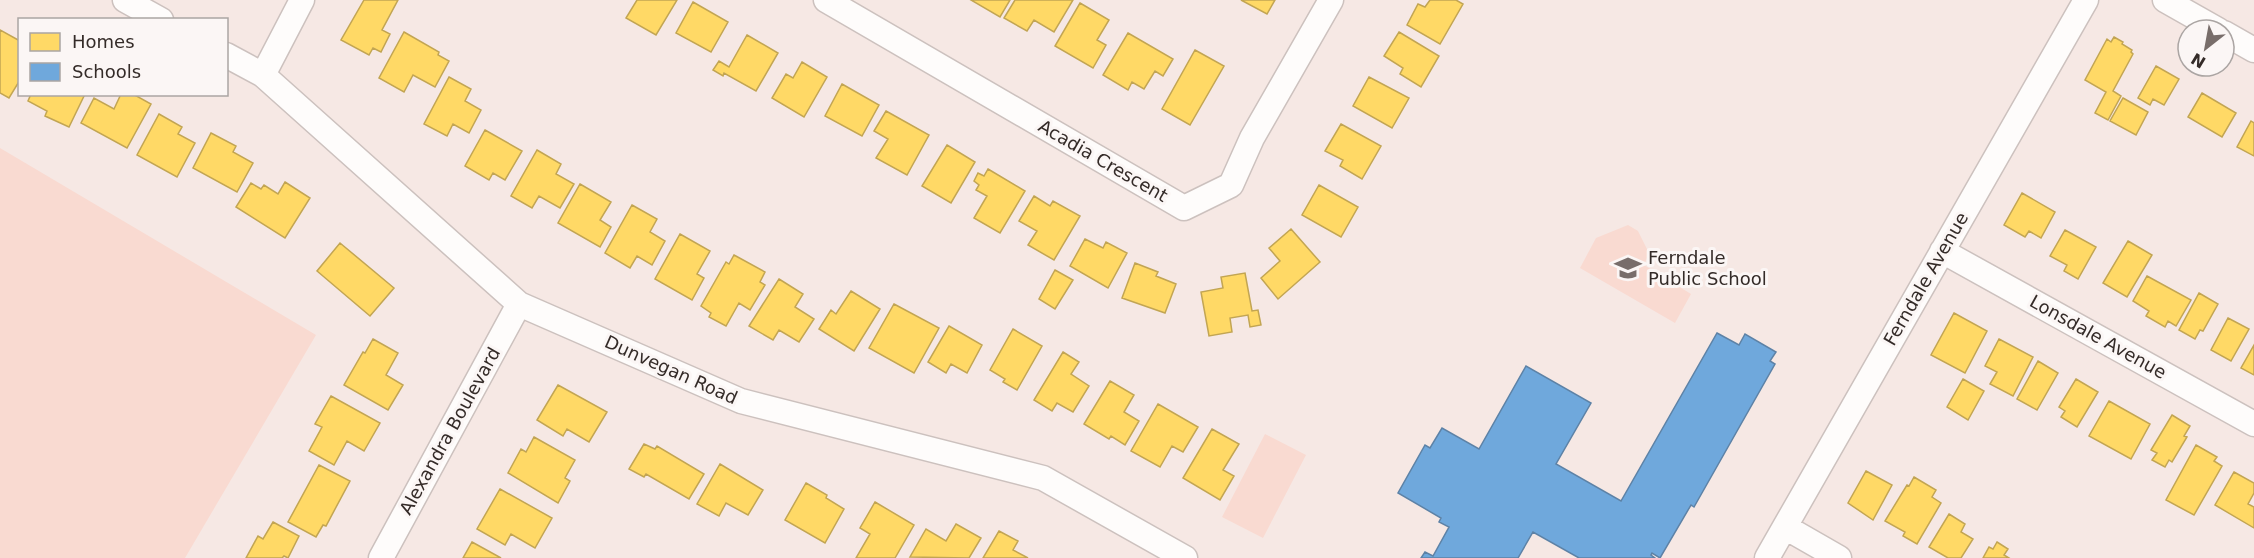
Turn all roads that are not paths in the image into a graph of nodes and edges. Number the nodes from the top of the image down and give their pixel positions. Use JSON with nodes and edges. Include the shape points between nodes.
{"nodes":[{"id":1,"x":125,"y":0,"type":"edge"},
{"id":2,"x":302,"y":0,"type":"edge"},
{"id":3,"x":826,"y":0,"type":"edge"},
{"id":4,"x":1330,"y":0,"type":"edge"},
{"id":5,"x":2086,"y":0,"type":"edge"},
{"id":6,"x":2166,"y":0,"type":"edge"},
{"id":7,"x":157,"y":18,"type":"edge"},
{"id":8,"x":2197,"y":18,"type":"edge"},
{"id":9,"x":2236,"y":40,"type":"edge"},
{"id":10,"x":2254,"y":50,"type":"edge"},
{"id":11,"x":228,"y":56,"type":"edge"},
{"id":12,"x":263,"y":75,"type":"junction"},
{"id":13,"x":1942,"y":251,"type":"junction"},
{"id":14,"x":519,"y":304,"type":"junction"},
{"id":15,"x":2254,"y":424,"type":"edge"},
{"id":16,"x":1785,"y":527,"type":"junction"},
{"id":17,"x":381,"y":558,"type":"edge"},
{"id":18,"x":1185,"y":558,"type":"edge"},
{"id":19,"x":1767,"y":558,"type":"edge"},
{"id":20,"x":1839,"y":558,"type":"edge"}],
"edges":[{"from":1,"to":7,"type":"street"},
{"from":2,"to":12,"type":"street"},
{"from":3,"to":4,"type":"street","name":"Acadia Crescent","via":[[1184,208],[1231,185],[1252,138]]},
{"from":5,"to":13,"type":"street","name":"Ferndale Avenue"},
{"from":6,"to":8,"type":"street"},
{"from":9,"to":10,"type":"street"},
{"from":11,"to":12,"type":"street","name":"Dunvegan Road"},
{"from":12,"to":14,"type":"street","name":"Dunvegan Road"},
{"from":13,"to":15,"type":"street","name":"Lonsdale Avenue"},
{"from":13,"to":16,"type":"street","name":"Ferndale Avenue"},
{"from":14,"to":17,"type":"street","name":"Alexandra Boulevard"},
{"from":14,"to":18,"type":"street","name":"Dunvegan Road","via":[[741,401],[1043,478]]},
{"from":16,"to":19,"type":"street","name":"Ferndale Avenue"},
{"from":16,"to":20,"type":"street"}]}
